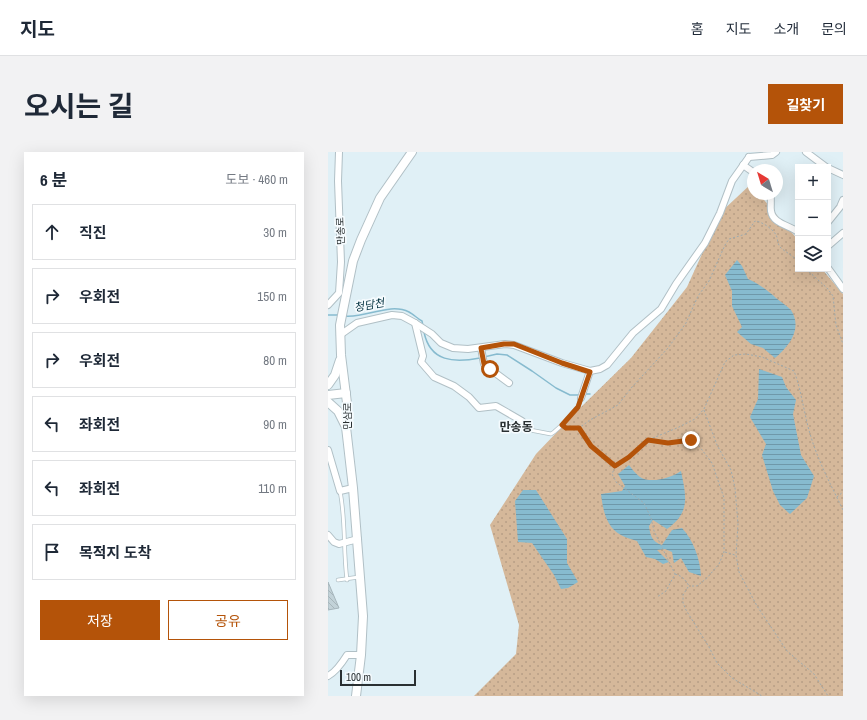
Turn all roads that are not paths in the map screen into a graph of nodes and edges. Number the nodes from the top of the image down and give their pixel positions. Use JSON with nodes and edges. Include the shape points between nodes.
{"nodes":[{"id":1,"x":339,"y":152,"type":"edge"},
{"id":2,"x":412,"y":152,"type":"edge"},
{"id":3,"x":776,"y":152,"type":"edge"},
{"id":4,"x":806,"y":152,"type":"edge"},
{"id":5,"x":748,"y":155,"type":"edge"},
{"id":6,"x":822,"y":164,"type":"edge"},
{"id":7,"x":743,"y":165,"type":"junction"},
{"id":8,"x":747,"y":168,"type":"edge"},
{"id":9,"x":831,"y":170,"type":"edge"},
{"id":10,"x":843,"y":175,"type":"edge"},
{"id":11,"x":770,"y":200,"type":"edge"},
{"id":12,"x":843,"y":200,"type":"edge"},
{"id":13,"x":831,"y":218,"type":"edge"},
{"id":14,"x":795,"y":230,"type":"edge"},
{"id":15,"x":843,"y":232,"type":"edge"},
{"id":16,"x":831,"y":243,"type":"edge"},
{"id":17,"x":831,"y":272,"type":"edge"},
{"id":18,"x":843,"y":289,"type":"edge"},
{"id":19,"x":328,"y":305,"type":"edge"},
{"id":20,"x":417,"y":324,"type":"junction"},
{"id":21,"x":340,"y":335,"type":"junction"},
{"id":22,"x":482,"y":351,"type":"junction"},
{"id":23,"x":340,"y":356,"type":"junction"},
{"id":24,"x":590,"y":372,"type":"junction"},
{"id":25,"x":509,"y":383,"type":"dead end"},
{"id":26,"x":328,"y":385,"type":"edge"},
{"id":27,"x":346,"y":392,"type":"junction"},
{"id":28,"x":328,"y":395,"type":"edge"},
{"id":29,"x":581,"y":398,"type":"joint"},
{"id":30,"x":328,"y":402,"type":"edge"},
{"id":31,"x":522,"y":421,"type":"dead end"},
{"id":32,"x":346,"y":427,"type":"junction"},
{"id":33,"x":530,"y":430,"type":"dead end"},
{"id":34,"x":328,"y":450,"type":"edge"},
{"id":35,"x":353,"y":488,"type":"junction"},
{"id":36,"x":340,"y":492,"type":"junction"},
{"id":37,"x":328,"y":535,"type":"edge"},
{"id":38,"x":358,"y":539,"type":"junction"},
{"id":39,"x":344,"y":542,"type":"junction"},
{"id":40,"x":361,"y":577,"type":"junction"},
{"id":41,"x":338,"y":580,"type":"dead end"},
{"id":42,"x":347,"y":580,"type":"junction"},
{"id":43,"x":361,"y":655,"type":"junction"},
{"id":44,"x":328,"y":676,"type":"edge"},
{"id":45,"x":356,"y":696,"type":"edge"}],
"edges":[{"from":1,"to":19,"type":"street","name":"만송로","via":[[339,293]]},
{"from":2,"to":21,"type":"street","name":"만삼로","via":[[376,205],[353,261]]},
{"from":3,"to":5,"type":"street","via":[[772,155]]},
{"from":4,"to":6,"type":"street"},
{"from":5,"to":7,"type":"street"},
{"from":7,"to":8,"type":"street"},
{"from":7,"to":24,"type":"street","via":[[732,181],[705,243],[661,309],[633,333],[607,365]]},
{"from":9,"to":10,"type":"street"},
{"from":11,"to":14,"type":"street","via":[[771,212],[777,221]]},
{"from":12,"to":13,"type":"street"},
{"from":15,"to":16,"type":"street"},
{"from":17,"to":18,"type":"street"},
{"from":20,"to":21,"type":"street","via":[[402,316],[392,315],[357,323]]},
{"from":20,"to":22,"type":"street","via":[[441,343],[452,348]]},
{"from":20,"to":31,"type":"street","via":[[422,362],[434,378],[454,386],[480,408],[496,406]]},
{"from":21,"to":23,"type":"street","name":"만삼로"},
{"from":22,"to":24,"type":"street","via":[[504,344],[514,344]]},
{"from":22,"to":25,"type":"street","via":[[484,364]]},
{"from":23,"to":26,"type":"street","via":[[335,375]]},
{"from":23,"to":27,"type":"street","name":"만삼로"},
{"from":24,"to":29,"type":"street"},
{"from":27,"to":28,"type":"street"},
{"from":27,"to":32,"type":"street","name":"만삼로"},
{"from":29,"to":33,"type":"lane","via":[[578,407],[550,434]]},
{"from":30,"to":32,"type":"street","via":[[338,411]]},
{"from":32,"to":35,"type":"street","name":"만삼로"},
{"from":34,"to":36,"type":"street"},
{"from":35,"to":36,"type":"street"},
{"from":35,"to":38,"type":"street","name":"만삼로"},
{"from":36,"to":39,"type":"lane"},
{"from":37,"to":39,"type":"street","via":[[334,542]]},
{"from":38,"to":39,"type":"street"},
{"from":38,"to":40,"type":"street","name":"만삼로"},
{"from":39,"to":42,"type":"lane"},
{"from":40,"to":42,"type":"lane"},
{"from":40,"to":43,"type":"street","name":"만삼로"},
{"from":41,"to":42,"type":"lane"},
{"from":43,"to":44,"type":"street","via":[[347,655],[339,667]]},
{"from":43,"to":45,"type":"street","name":"만삼로"}]}
